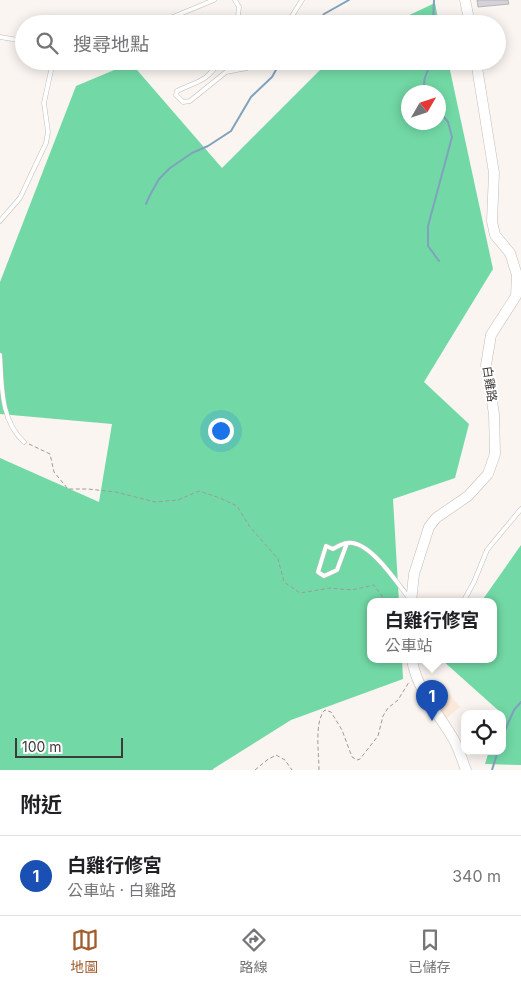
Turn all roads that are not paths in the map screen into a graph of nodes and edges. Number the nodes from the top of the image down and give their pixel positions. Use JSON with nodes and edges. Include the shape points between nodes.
{"nodes":[{"id":1,"x":198,"y":0,"type":"edge"},
{"id":2,"x":214,"y":0,"type":"edge"},
{"id":3,"x":235,"y":0,"type":"edge"},
{"id":4,"x":302,"y":0,"type":"edge"},
{"id":5,"x":465,"y":0,"type":"edge"},
{"id":6,"x":199,"y":5,"type":"junction"},
{"id":7,"x":176,"y":15,"type":"edge"},
{"id":8,"x":238,"y":15,"type":"edge"},
{"id":9,"x":293,"y":15,"type":"edge"},
{"id":10,"x":468,"y":15,"type":"edge"},
{"id":11,"x":0,"y":37,"type":"edge"},
{"id":12,"x":15,"y":40,"type":"edge"},
{"id":13,"x":51,"y":70,"type":"edge"},
{"id":14,"x":213,"y":70,"type":"edge"},
{"id":15,"x":236,"y":70,"type":"edge"},
{"id":16,"x":477,"y":70,"type":"edge"},
{"id":17,"x":0,"y":221,"type":"edge"},
{"id":18,"x":0,"y":355,"type":"edge"},
{"id":19,"x":24,"y":442,"type":"road end"},
{"id":20,"x":521,"y":509,"type":"edge"},
{"id":21,"x":347,"y":543,"type":"junction"},
{"id":22,"x":409,"y":598,"type":"edge"},
{"id":23,"x":411,"y":598,"type":"edge"},
{"id":24,"x":465,"y":598,"type":"edge"},
{"id":25,"x":412,"y":663,"type":"edge"},
{"id":26,"x":466,"y":770,"type":"edge"}],
"edges":[{"from":1,"to":6,"type":"lane"},
{"from":2,"to":6,"type":"lane"},
{"from":3,"to":8,"type":"lane","via":[[239,7]]},
{"from":4,"to":9,"type":"lane"},
{"from":5,"to":10,"type":"street"},
{"from":6,"to":7,"type":"lane"},
{"from":11,"to":12,"type":"lane"},
{"from":13,"to":17,"type":"lane","via":[[44,103],[48,132],[46,143],[20,198]]},
{"from":14,"to":15,"type":"lane","via":[[206,78],[177,91],[177,97],[183,102],[190,100],[226,72]]},
{"from":16,"to":23,"type":"street","name":"白雞路","via":[[494,173],[492,221],[495,235],[510,253],[517,275],[516,296],[491,335],[486,365],[494,414],[495,454],[488,474],[468,496],[436,518],[429,527],[414,574]]},
{"from":18,"to":19,"type":"lane","via":[[7,414],[13,429]]},
{"from":20,"to":24,"type":"lane","via":[[487,550]]},
{"from":21,"to":21,"type":"lane","via":[[333,549],[326,546],[318,572],[324,576],[337,570]]},
{"from":21,"to":22,"type":"lane","via":[[361,545],[371,552]]},
{"from":25,"to":26,"type":"street","via":[[414,672],[454,740]]}]}
